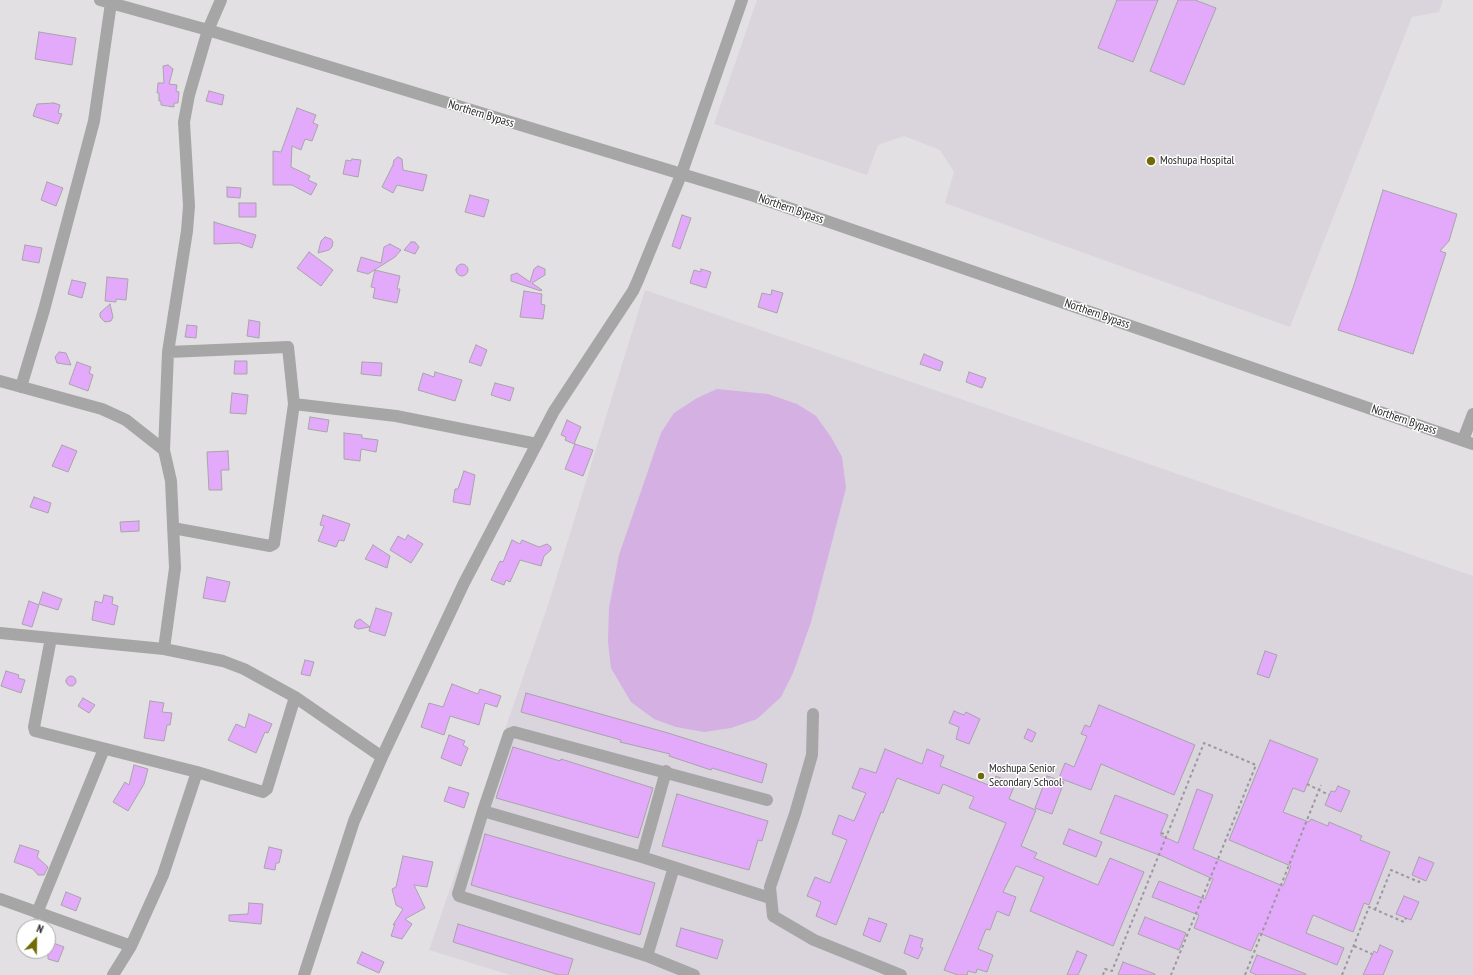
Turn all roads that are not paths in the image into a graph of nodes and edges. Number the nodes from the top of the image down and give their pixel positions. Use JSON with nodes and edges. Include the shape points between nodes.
{"nodes":[{"id":1,"x":221,"y":0,"type":"edge"},
{"id":2,"x":742,"y":0,"type":"edge"},
{"id":3,"x":106,"y":2,"type":"edge"},
{"id":4,"x":208,"y":30,"type":"junction"},
{"id":5,"x":681,"y":175,"type":"junction"},
{"id":6,"x":168,"y":352,"type":"junction"},
{"id":7,"x":0,"y":381,"type":"edge"},
{"id":8,"x":21,"y":387,"type":"junction"},
{"id":9,"x":294,"y":404,"type":"junction"},
{"id":10,"x":1473,"y":414,"type":"edge"},
{"id":11,"x":1468,"y":442,"type":"edge"},
{"id":12,"x":537,"y":444,"type":"junction"},
{"id":13,"x":164,"y":450,"type":"junction"},
{"id":14,"x":173,"y":528,"type":"junction"},
{"id":15,"x":0,"y":633,"type":"edge"},
{"id":16,"x":51,"y":638,"type":"junction"},
{"id":17,"x":164,"y":649,"type":"junction"},
{"id":18,"x":295,"y":697,"type":"junction"},
{"id":19,"x":813,"y":714,"type":"dead end"},
{"id":20,"x":104,"y":749,"type":"junction"},
{"id":21,"x":382,"y":757,"type":"junction"},
{"id":22,"x":666,"y":771,"type":"junction"},
{"id":23,"x":197,"y":772,"type":"junction"},
{"id":24,"x":768,"y":800,"type":"dead end"},
{"id":25,"x":483,"y":811,"type":"junction"},
{"id":26,"x":642,"y":857,"type":"junction"},
{"id":27,"x":674,"y":867,"type":"junction"},
{"id":28,"x":770,"y":898,"type":"junction"},
{"id":29,"x":0,"y":899,"type":"edge"},
{"id":30,"x":37,"y":913,"type":"junction"},
{"id":31,"x":131,"y":946,"type":"junction"},
{"id":32,"x":647,"y":956,"type":"junction"},
{"id":33,"x":113,"y":975,"type":"edge"},
{"id":34,"x":304,"y":975,"type":"edge"},
{"id":35,"x":694,"y":975,"type":"edge"},
{"id":36,"x":902,"y":975,"type":"edge"}],
"edges":[{"from":1,"to":4,"type":"street"},
{"from":2,"to":5,"type":"street"},
{"from":3,"to":4,"type":"street","name":"Northern Bypass"},
{"from":3,"to":8,"type":"street","via":[[94,121]]},
{"from":4,"to":5,"type":"street","name":"Northern Bypass"},
{"from":4,"to":6,"type":"street","via":[[184,122],[189,212]]},
{"from":5,"to":11,"type":"street","name":"Northern Bypass","via":[[777,204]]},
{"from":5,"to":12,"type":"street","via":[[633,291],[573,381]]},
{"from":6,"to":9,"type":"street","via":[[288,347]]},
{"from":6,"to":13,"type":"street"},
{"from":7,"to":8,"type":"street"},
{"from":8,"to":13,"type":"street","via":[[102,409],[126,420]]},
{"from":9,"to":12,"type":"street","via":[[396,416]]},
{"from":9,"to":14,"type":"street","via":[[274,544],[270,546]]},
{"from":10,"to":11,"type":"street"},
{"from":12,"to":21,"type":"street","via":[[464,583]]},
{"from":13,"to":14,"type":"street","via":[[171,481]]},
{"from":14,"to":17,"type":"street","via":[[175,568]]},
{"from":15,"to":16,"type":"street"},
{"from":16,"to":17,"type":"street"},
{"from":16,"to":20,"type":"street","via":[[35,731]]},
{"from":17,"to":18,"type":"street","via":[[223,661],[244,669]]},
{"from":18,"to":21,"type":"street"},
{"from":18,"to":23,"type":"street","via":[[267,789],[263,792]]},
{"from":19,"to":28,"type":"street","via":[[812,755],[770,887]]},
{"from":20,"to":23,"type":"street"},
{"from":20,"to":30,"type":"street"},
{"from":21,"to":34,"type":"street","via":[[349,834]]},
{"from":22,"to":24,"type":"street"},
{"from":22,"to":25,"type":"street","via":[[514,732],[509,734]]},
{"from":22,"to":26,"type":"street"},
{"from":23,"to":31,"type":"street","via":[[163,875]]},
{"from":25,"to":26,"type":"street"},
{"from":25,"to":32,"type":"street","via":[[459,896]]},
{"from":26,"to":27,"type":"street"},
{"from":27,"to":28,"type":"street"},
{"from":27,"to":32,"type":"street"},
{"from":28,"to":36,"type":"street","via":[[773,916],[785,924],[814,940]]},
{"from":29,"to":30,"type":"street"},
{"from":30,"to":31,"type":"street"},
{"from":31,"to":33,"type":"street"},
{"from":32,"to":35,"type":"street"}]}
